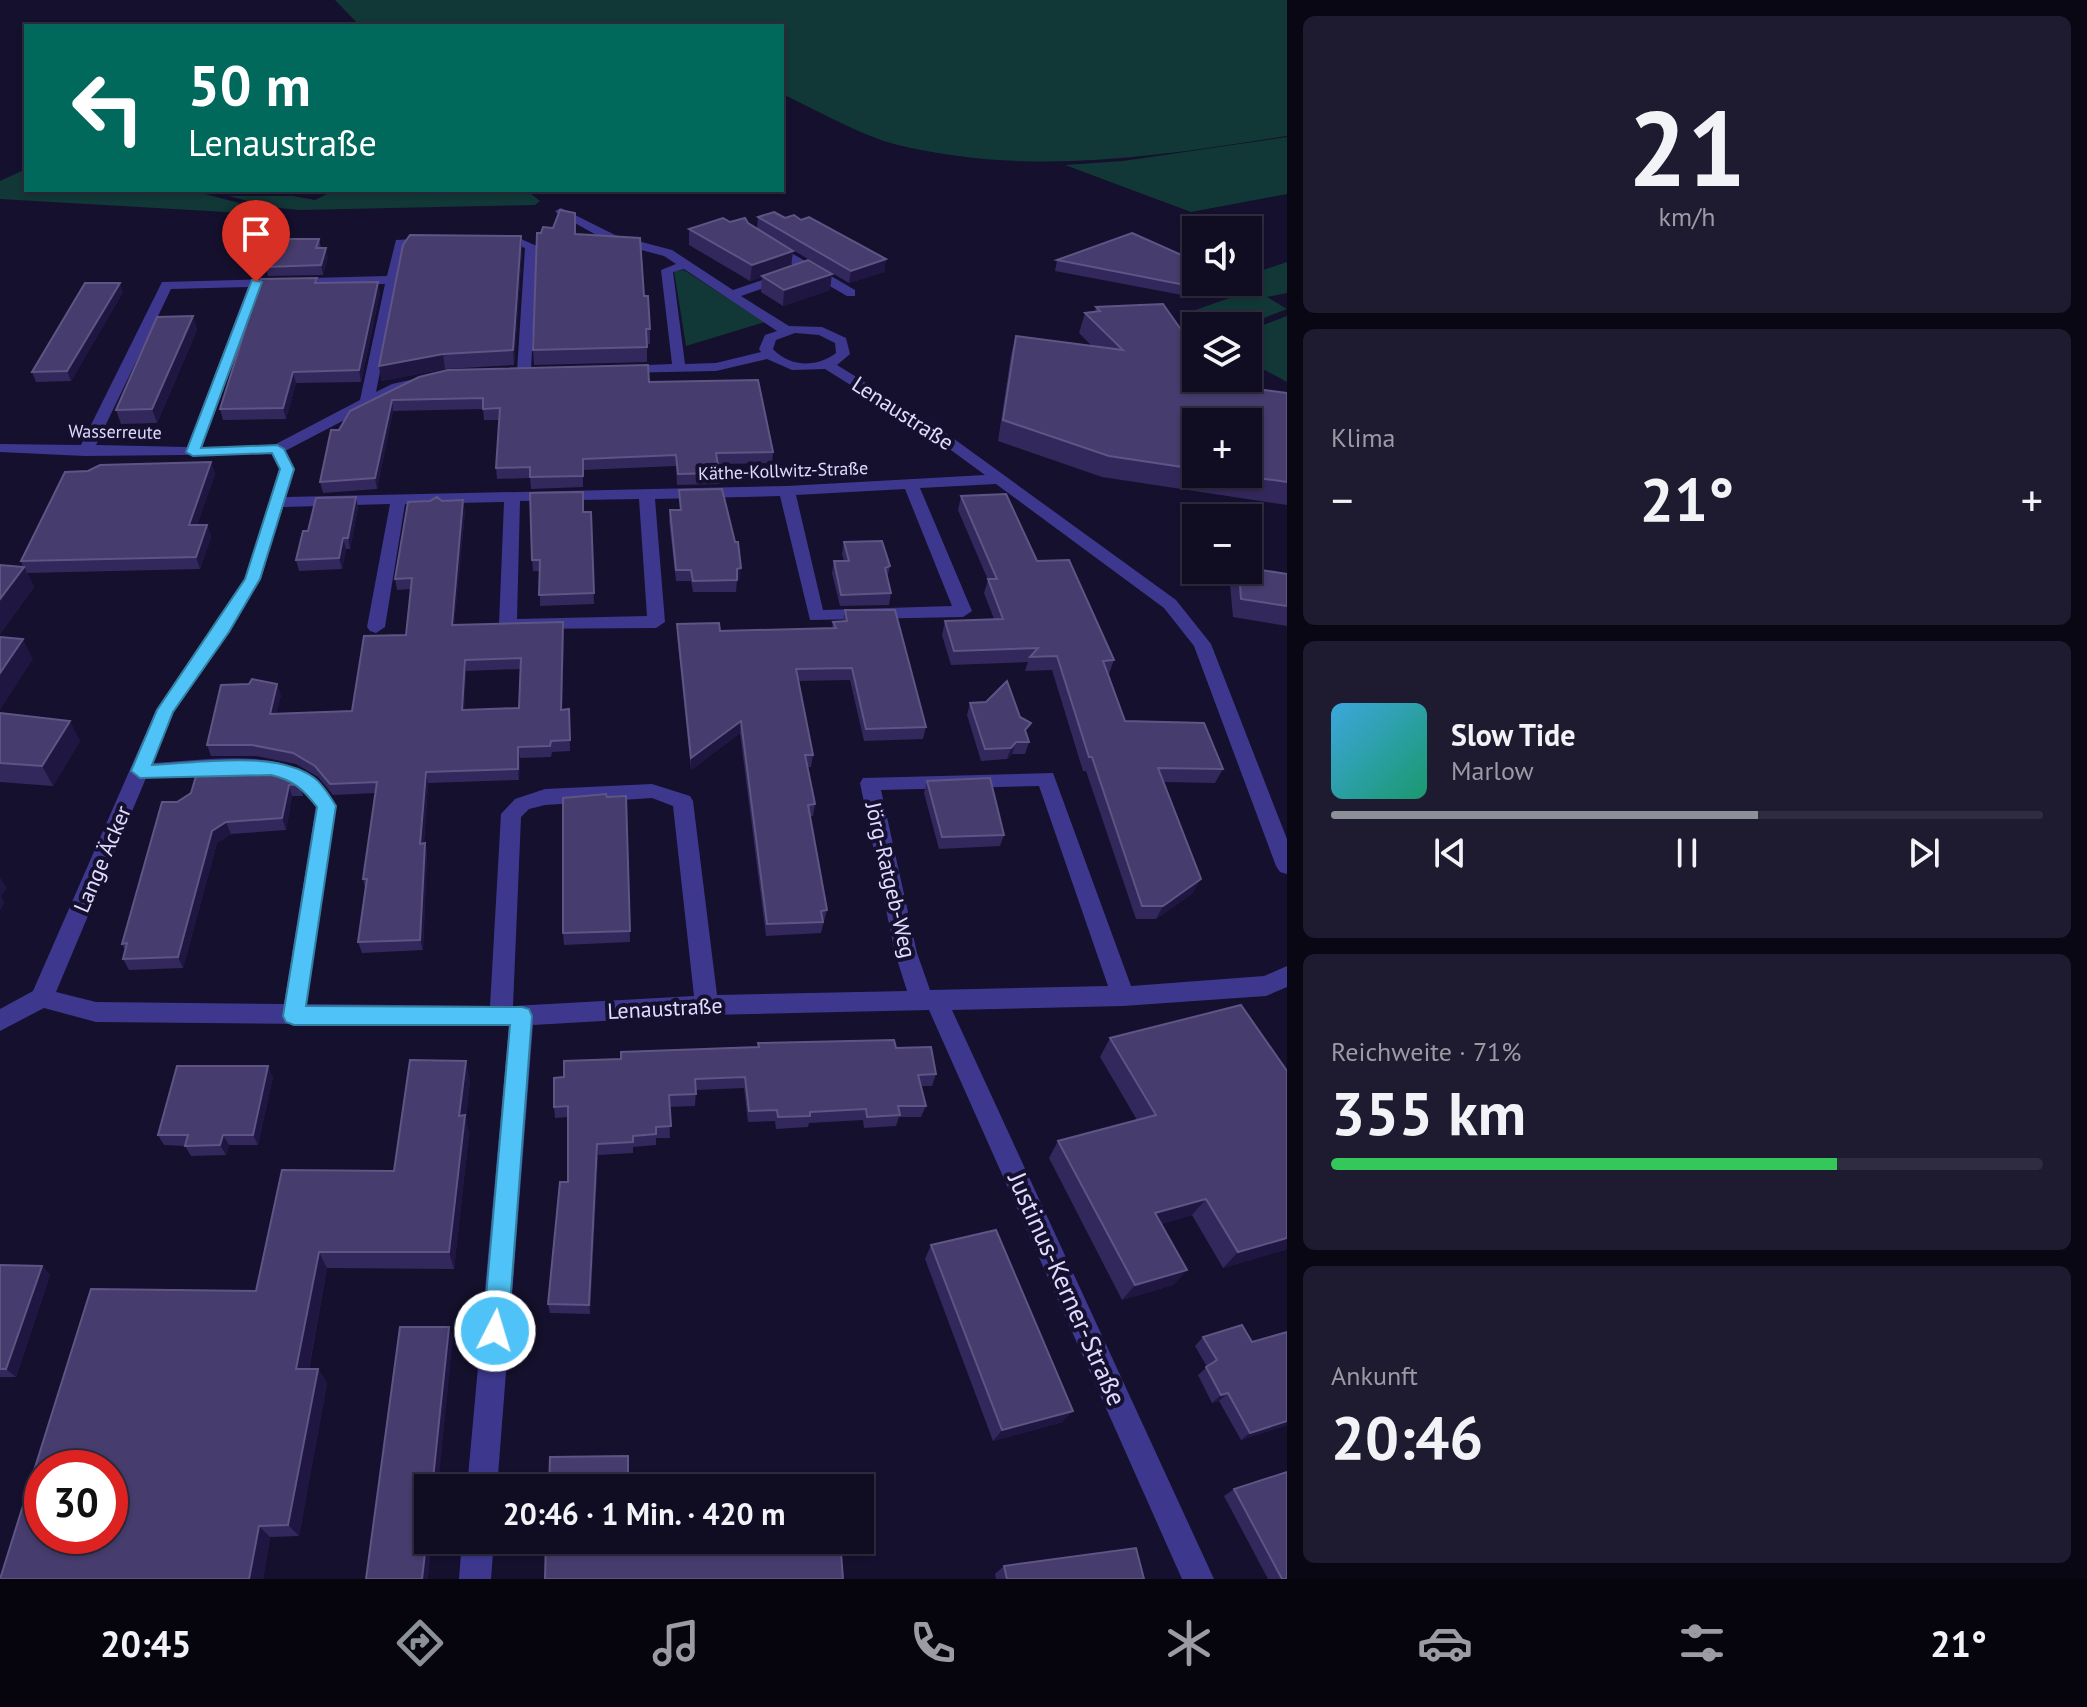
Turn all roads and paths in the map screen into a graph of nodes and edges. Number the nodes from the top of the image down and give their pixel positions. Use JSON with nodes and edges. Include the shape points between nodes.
{"nodes":[{"id":1,"x":561,"y":211,"type":"edge"},
{"id":2,"x":753,"y":234,"type":"edge"},
{"id":3,"x":486,"y":240,"type":"edge"},
{"id":4,"x":443,"y":242,"type":"edge"},
{"id":5,"x":688,"y":264,"type":"junction"},
{"id":6,"x":808,"y":269,"type":"junction"},
{"id":7,"x":391,"y":280,"type":"junction"},
{"id":8,"x":256,"y":282,"type":"junction"},
{"id":9,"x":851,"y":293,"type":"dead end"},
{"id":10,"x":734,"y":294,"type":"junction"},
{"id":11,"x":785,"y":330,"type":"junction"},
{"id":12,"x":769,"y":354,"type":"junction"},
{"id":13,"x":828,"y":365,"type":"junction"},
{"id":14,"x":679,"y":369,"type":"junction"},
{"id":15,"x":601,"y":370,"type":"edge"},
{"id":16,"x":524,"y":371,"type":"edge"},
{"id":17,"x":449,"y":374,"type":"edge"},
{"id":18,"x":367,"y":403,"type":"junction"},
{"id":19,"x":0,"y":448,"type":"edge"},
{"id":20,"x":277,"y":449,"type":"junction"},
{"id":21,"x":85,"y":452,"type":"junction"},
{"id":22,"x":193,"y":452,"type":"junction"},
{"id":23,"x":1001,"y":479,"type":"junction"},
{"id":24,"x":911,"y":486,"type":"junction"},
{"id":25,"x":787,"y":491,"type":"junction"},
{"id":26,"x":647,"y":495,"type":"junction"},
{"id":27,"x":512,"y":497,"type":"junction"},
{"id":28,"x":398,"y":501,"type":"junction"},
{"id":29,"x":278,"y":502,"type":"junction"},
{"id":30,"x":376,"y":627,"type":"dead end"},
{"id":31,"x":140,"y":771,"type":"junction"},
{"id":32,"x":1287,"y":866,"type":"edge"},
{"id":33,"x":1287,"y":976,"type":"edge"},
{"id":34,"x":1123,"y":996,"type":"junction"},
{"id":35,"x":42,"y":998,"type":"junction"},
{"id":36,"x":928,"y":999,"type":"junction"},
{"id":37,"x":707,"y":1005,"type":"junction"},
{"id":38,"x":294,"y":1016,"type":"junction"},
{"id":39,"x":511,"y":1016,"type":"junction"},
{"id":40,"x":0,"y":1021,"type":"edge"},
{"id":41,"x":483,"y":1474,"type":"edge"},
{"id":42,"x":477,"y":1554,"type":"edge"},
{"id":43,"x":475,"y":1579,"type":"edge"},
{"id":44,"x":1198,"y":1579,"type":"edge"}],
"edges":[{"from":1,"to":5,"type":"street","via":[[611,238],[668,253]]},
{"from":2,"to":6,"type":"street"},
{"from":3,"to":16,"type":"street","via":[[531,246]]},
{"from":4,"to":7,"type":"street","via":[[400,243]]},
{"from":5,"to":10,"type":"street"},
{"from":5,"to":14,"type":"street","via":[[667,270]]},
{"from":6,"to":9,"type":"street"},
{"from":6,"to":10,"type":"street"},
{"from":7,"to":8,"type":"street"},
{"from":7,"to":18,"type":"street"},
{"from":8,"to":21,"type":"street","via":[[166,285]]},
{"from":8,"to":22,"type":"street"},
{"from":10,"to":11,"type":"street"},
{"from":11,"to":12,"type":"street","via":[[770,338]]},
{"from":11,"to":13,"type":"street","name":"Lenaustraße","via":[[813,329],[836,337],[844,350]]},
{"from":12,"to":13,"type":"street","name":"Lenaustraße","via":[[791,365]]},
{"from":12,"to":14,"type":"street","via":[[716,367]]},
{"from":13,"to":23,"type":"street","name":"Lenaustraße"},
{"from":14,"to":15,"type":"street"},
{"from":17,"to":18,"type":"street","via":[[397,387]]},
{"from":18,"to":20,"type":"street"},
{"from":19,"to":21,"type":"street","name":"Wasserreute"},
{"from":20,"to":22,"type":"street","name":"Wasserreute"},
{"from":20,"to":29,"type":"street","name":"Lange Äcker","via":[[287,469]]},
{"from":21,"to":22,"type":"street","name":"Wasserreute"},
{"from":23,"to":24,"type":"street","name":"Käthe-Kollwitz-Straße"},
{"from":23,"to":32,"type":"street","name":"Lenaustraße","via":[[1170,604],[1202,644]]},
{"from":24,"to":25,"type":"street","name":"Käthe-Kollwitz-Straße"},
{"from":24,"to":25,"type":"street","via":[[963,611],[816,616]]},
{"from":25,"to":26,"type":"street","name":"Käthe-Kollwitz-Straße"},
{"from":26,"to":27,"type":"street","name":"Käthe-Kollwitz-Straße"},
{"from":26,"to":27,"type":"street","via":[[656,622],[508,625]]},
{"from":27,"to":28,"type":"street","name":"Käthe-Kollwitz-Straße"},
{"from":28,"to":29,"type":"street","name":"Käthe-Kollwitz-Straße"},
{"from":28,"to":30,"type":"street"},
{"from":29,"to":31,"type":"street","name":"Lange Äcker","via":[[253,579],[165,710]]},
{"from":31,"to":35,"type":"street","name":"Lange Äcker"},
{"from":31,"to":38,"type":"street","via":[[271,768],[309,783],[326,806]]},
{"from":33,"to":34,"type":"street","name":"Lenaustraße","via":[[1266,986]]},
{"from":34,"to":36,"type":"street","name":"Lenaustraße"},
{"from":34,"to":36,"type":"street","name":"Jörg-Ratgeb-Weg","via":[[1046,778],[870,783],[906,953]]},
{"from":35,"to":38,"type":"street","name":"Lenaustraße","via":[[96,1012]]},
{"from":35,"to":40,"type":"street"},
{"from":36,"to":37,"type":"street","name":"Lenaustraße"},
{"from":36,"to":44,"type":"street","name":"Justinus-Kerner-Straße"},
{"from":37,"to":39,"type":"street","name":"Lenaustraße"},
{"from":37,"to":39,"type":"street","via":[[683,801],[652,791],[545,797],[522,804],[511,814]]},
{"from":38,"to":39,"type":"street","name":"Lenaustraße"},
{"from":39,"to":41,"type":"street"},
{"from":42,"to":43,"type":"street"}]}
